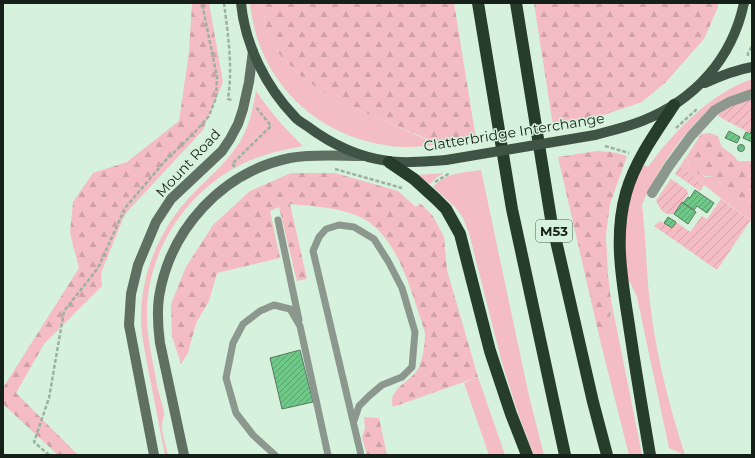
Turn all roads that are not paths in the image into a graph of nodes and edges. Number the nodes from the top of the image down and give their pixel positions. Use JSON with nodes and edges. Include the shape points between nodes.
{"nodes":[{"id":1,"x":241,"y":3,"type":"edge"},
{"id":2,"x":478,"y":3,"type":"edge"},
{"id":3,"x":516,"y":3,"type":"edge"},
{"id":4,"x":744,"y":3,"type":"edge"},
{"id":5,"x":253,"y":51,"type":"junction"},
{"id":6,"x":752,"y":67,"type":"edge"},
{"id":7,"x":699,"y":86,"type":"junction"},
{"id":8,"x":752,"y":94,"type":"edge"},
{"id":9,"x":674,"y":105,"type":"junction"},
{"id":10,"x":362,"y":156,"type":"junction"},
{"id":11,"x":389,"y":162,"type":"junction"},
{"id":12,"x":652,"y":193,"type":"dead end"},
{"id":13,"x":278,"y":220,"type":"dead end"},
{"id":14,"x":300,"y":326,"type":"junction"},
{"id":15,"x":354,"y":421,"type":"junction"},
{"id":16,"x":154,"y":455,"type":"edge"},
{"id":17,"x":184,"y":455,"type":"edge"},
{"id":18,"x":275,"y":455,"type":"edge"},
{"id":19,"x":328,"y":455,"type":"edge"},
{"id":20,"x":361,"y":455,"type":"edge"},
{"id":21,"x":527,"y":455,"type":"edge"},
{"id":22,"x":565,"y":455,"type":"edge"},
{"id":23,"x":607,"y":455,"type":"edge"},
{"id":24,"x":650,"y":455,"type":"edge"}],
"edges":[{"from":1,"to":5,"type":"main road","name":"Clatterbridge Interchange","via":[[242,20]]},
{"from":2,"to":22,"type":"highway","number":"M53","via":[[512,208]]},
{"from":3,"to":23,"type":"highway","number":"M53","via":[[551,219]]},
{"from":4,"to":7,"type":"main road","name":"Clatterbridge Interchange","via":[[729,46],[716,67]]},
{"from":5,"to":10,"type":"main road","name":"Clatterbridge Interchange","via":[[272,90],[296,118],[319,135]]},
{"from":5,"to":16,"type":"main road","name":"Mount Road","via":[[251,71],[238,124],[222,151],[171,199],[156,222],[138,265],[131,294],[129,325]]},
{"from":6,"to":7,"type":"main road","via":[[720,76]]},
{"from":7,"to":9,"type":"main road","name":"Clatterbridge Interchange"},
{"from":8,"to":12,"type":"street","via":[[715,110],[691,136]]},
{"from":9,"to":11,"type":"main road","name":"Clatterbridge Interchange","bridge":true,"via":[[642,121],[595,136],[446,160]]},
{"from":9,"to":24,"type":"highway","via":[[633,173],[626,192],[620,232],[621,275]]},
{"from":10,"to":11,"type":"main road","name":"Clatterbridge Interchange"},
{"from":10,"to":17,"type":"main road","via":[[291,158],[241,176],[218,192],[195,216],[176,246],[161,291],[158,324]]},
{"from":11,"to":21,"type":"highway","via":[[414,179],[446,209],[460,234],[490,351]]},
{"from":13,"to":14,"type":"lane"},
{"from":14,"to":18,"type":"lane","via":[[290,309],[274,305],[260,311],[243,324],[236,337],[226,378],[236,413],[253,435]]},
{"from":14,"to":19,"type":"lane"},
{"from":15,"to":15,"type":"lane","via":[[313,251],[319,237],[326,230],[339,225],[354,228],[374,239],[402,288],[415,332],[412,367],[402,377],[382,385],[368,396],[359,406]]},
{"from":15,"to":20,"type":"lane"}]}
